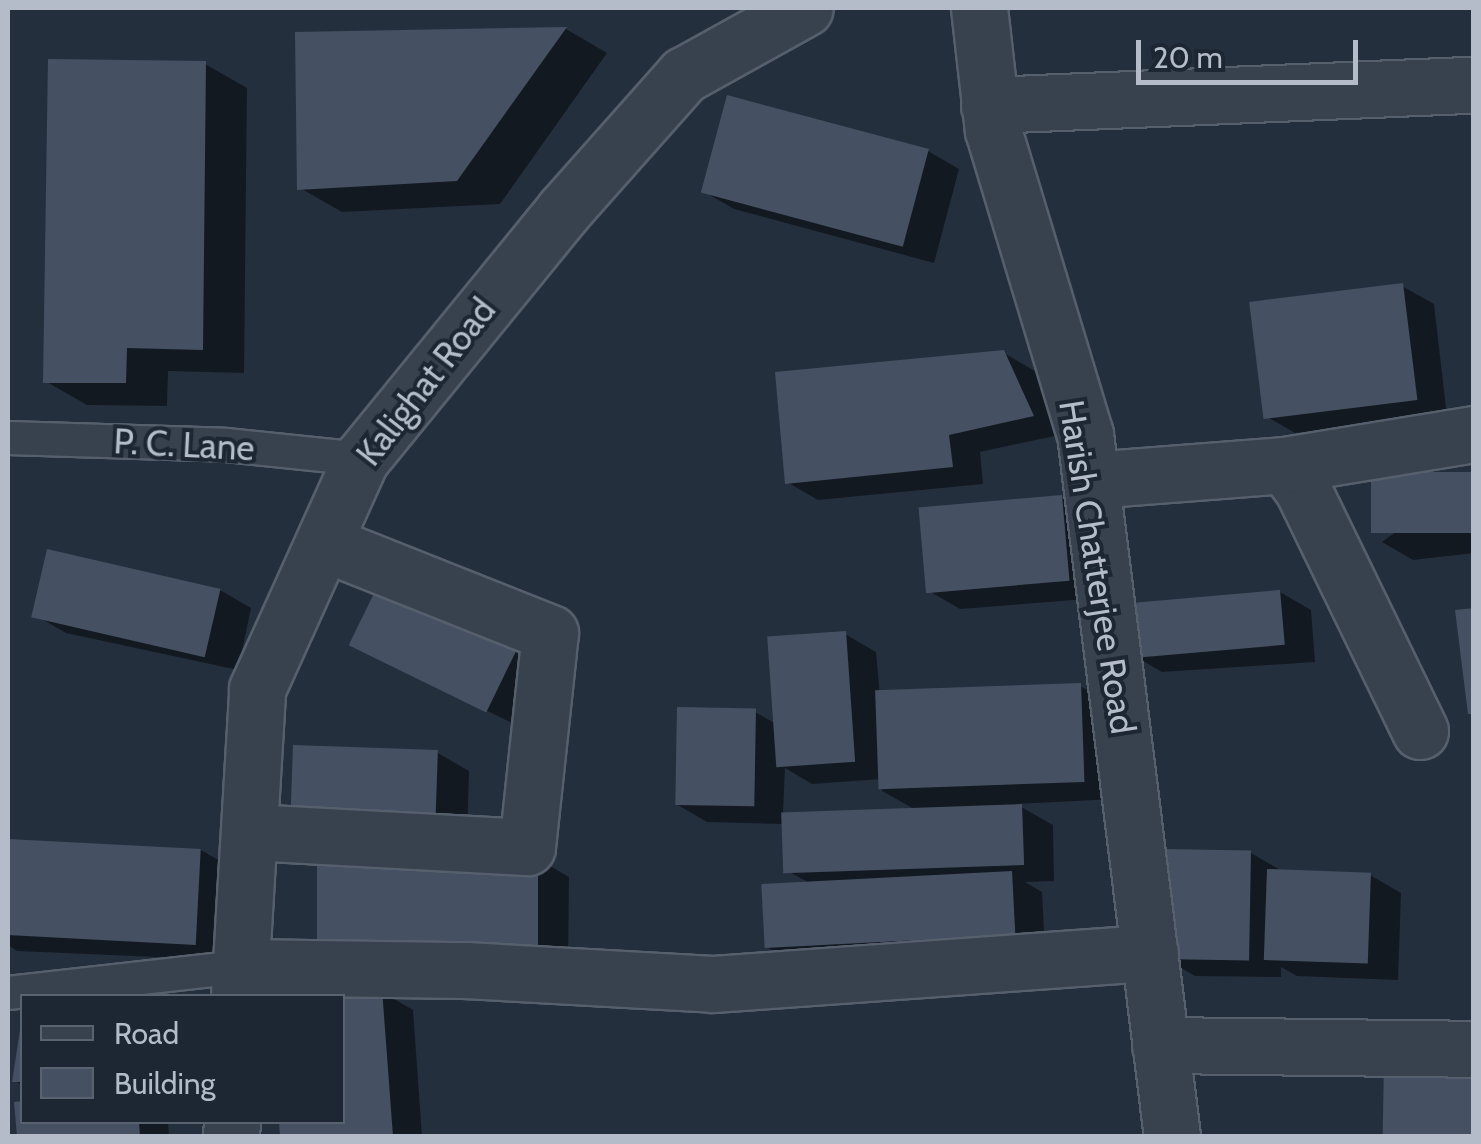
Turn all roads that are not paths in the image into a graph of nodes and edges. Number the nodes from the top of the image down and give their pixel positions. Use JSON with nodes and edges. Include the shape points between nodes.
{"nodes":[{"id":1,"x":806,"y":8,"type":"edge"},
{"id":2,"x":979,"y":8,"type":"edge"},
{"id":3,"x":1474,"y":85,"type":"edge"},
{"id":4,"x":989,"y":105,"type":"junction"},
{"id":5,"x":1474,"y":434,"type":"edge"},
{"id":6,"x":8,"y":438,"type":"edge"},
{"id":7,"x":361,"y":459,"type":"junction"},
{"id":8,"x":1285,"y":466,"type":"junction"},
{"id":9,"x":1092,"y":480,"type":"junction"},
{"id":10,"x":324,"y":544,"type":"junction"},
{"id":11,"x":1420,"y":731,"type":"dead end"},
{"id":12,"x":250,"y":832,"type":"junction"},
{"id":13,"x":1150,"y":954,"type":"junction"},
{"id":14,"x":240,"y":982,"type":"edge"},
{"id":15,"x":8,"y":993,"type":"edge"},
{"id":16,"x":1160,"y":1045,"type":"junction"},
{"id":17,"x":1474,"y":1050,"type":"edge"},
{"id":18,"x":1172,"y":1136,"type":"edge"}],
"edges":[{"from":1,"to":7,"type":"street","name":"Kalighat Road","via":[[684,75]]},
{"from":2,"to":4,"type":"street","name":"Harish Chatterjee Road"},
{"from":3,"to":4,"type":"street"},
{"from":4,"to":9,"type":"street","name":"Harish Chatterjee Road","via":[[1085,434]]},
{"from":5,"to":8,"type":"street"},
{"from":6,"to":7,"type":"lane","name":"P. C. Lane","via":[[226,444]]},
{"from":7,"to":10,"type":"street","name":"Kalighat Road"},
{"from":8,"to":9,"type":"street"},
{"from":8,"to":11,"type":"street","via":[[1303,490]]},
{"from":9,"to":13,"type":"street","name":"Harish Chatterjee Road"},
{"from":10,"to":12,"type":"street","name":"Kalighat Road","via":[[257,689]]},
{"from":10,"to":12,"type":"street","via":[[550,633],[527,847]]},
{"from":12,"to":14,"type":"street","name":"Kalighat Road"},
{"from":13,"to":14,"type":"street","via":[[713,984],[465,970]]},
{"from":13,"to":16,"type":"street","name":"Harish Chatterjee Road"},
{"from":14,"to":15,"type":"lane"},
{"from":16,"to":17,"type":"street"},
{"from":16,"to":18,"type":"street","name":"Harish Chatterjee Road"}]}
